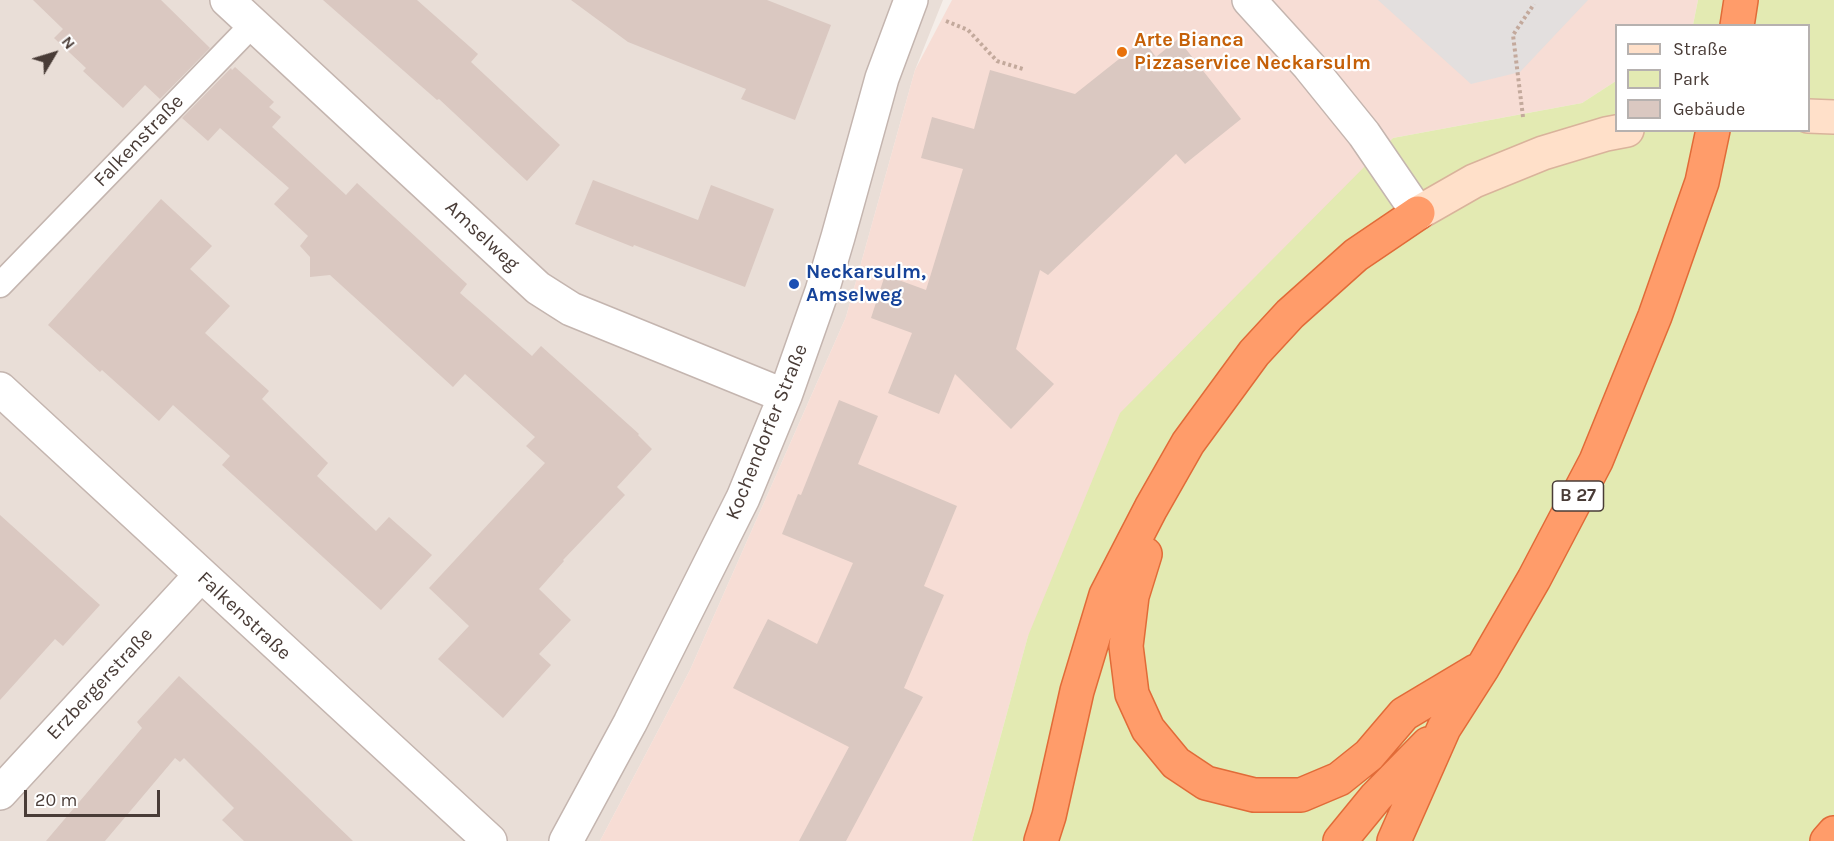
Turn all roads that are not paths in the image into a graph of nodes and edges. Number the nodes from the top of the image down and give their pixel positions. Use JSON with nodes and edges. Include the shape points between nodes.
{"nodes":[{"id":1,"x":227,"y":0,"type":"edge"},
{"id":2,"x":1249,"y":0,"type":"edge"},
{"id":3,"x":1741,"y":0,"type":"edge"},
{"id":4,"x":910,"y":3,"type":"edge"},
{"id":5,"x":253,"y":24,"type":"junction"},
{"id":6,"x":1737,"y":24,"type":"edge"},
{"id":7,"x":1810,"y":116,"type":"edge"},
{"id":8,"x":1834,"y":117,"type":"edge"},
{"id":9,"x":1617,"y":132,"type":"edge"},
{"id":10,"x":1713,"y":132,"type":"edge"},
{"id":11,"x":1418,"y":213,"type":"junction"},
{"id":12,"x":0,"y":285,"type":"edge"},
{"id":13,"x":0,"y":389,"type":"edge"},
{"id":14,"x":785,"y":396,"type":"junction"},
{"id":15,"x":1188,"y":443,"type":"junction"},
{"id":16,"x":200,"y":576,"type":"junction"},
{"id":17,"x":1483,"y":667,"type":"junction"},
{"id":18,"x":1444,"y":728,"type":"junction"},
{"id":19,"x":0,"y":793,"type":"edge"},
{"id":20,"x":1834,"y":833,"type":"edge"},
{"id":21,"x":1394,"y":834,"type":"edge"},
{"id":22,"x":490,"y":841,"type":"edge"},
{"id":23,"x":566,"y":841,"type":"edge"},
{"id":24,"x":1041,"y":841,"type":"edge"},
{"id":25,"x":1340,"y":841,"type":"edge"},
{"id":26,"x":1827,"y":841,"type":"edge"}],
"edges":[{"from":1,"to":5,"type":"street","name":"Amselweg"},
{"from":2,"to":11,"type":"street","via":[[1364,134]]},
{"from":3,"to":6,"type":"highway"},
{"from":4,"to":14,"type":"street","name":"Kochendorfer Straße","via":[[882,78],[838,237]]},
{"from":5,"to":12,"type":"lane","name":"Falkenstraße"},
{"from":5,"to":14,"type":"street","name":"Amselweg","via":[[538,288],[571,309]]},
{"from":7,"to":8,"type":"main road"},
{"from":9,"to":11,"type":"main road","via":[[1544,153],[1474,181]]},
{"from":10,"to":17,"type":"highway","number":"B 27","via":[[1702,182],[1655,316],[1596,461]]},
{"from":11,"to":15,"type":"highway","via":[[1356,255],[1290,314],[1254,353]]},
{"from":13,"to":16,"type":"street","name":"Falkenstraße"},
{"from":14,"to":23,"type":"street","name":"Kochendorfer Straße","via":[[738,509]]},
{"from":15,"to":17,"type":"highway","via":[[1159,512],[1132,596],[1126,646],[1132,694],[1148,729],[1176,763],[1206,783],[1254,795],[1301,795],[1339,779],[1369,755],[1404,714]]},
{"from":15,"to":24,"type":"highway","via":[[1106,595],[1077,691]]},
{"from":16,"to":19,"type":"street","name":"Erzbergerstraße"},
{"from":16,"to":22,"type":"street","name":"Falkenstraße"},
{"from":17,"to":18,"type":"highway","number":"B 27"},
{"from":18,"to":21,"type":"highway","number":"B 27"},
{"from":18,"to":25,"type":"highway","number":"B 27","via":[[1376,796]]},
{"from":20,"to":26,"type":"highway"}]}
